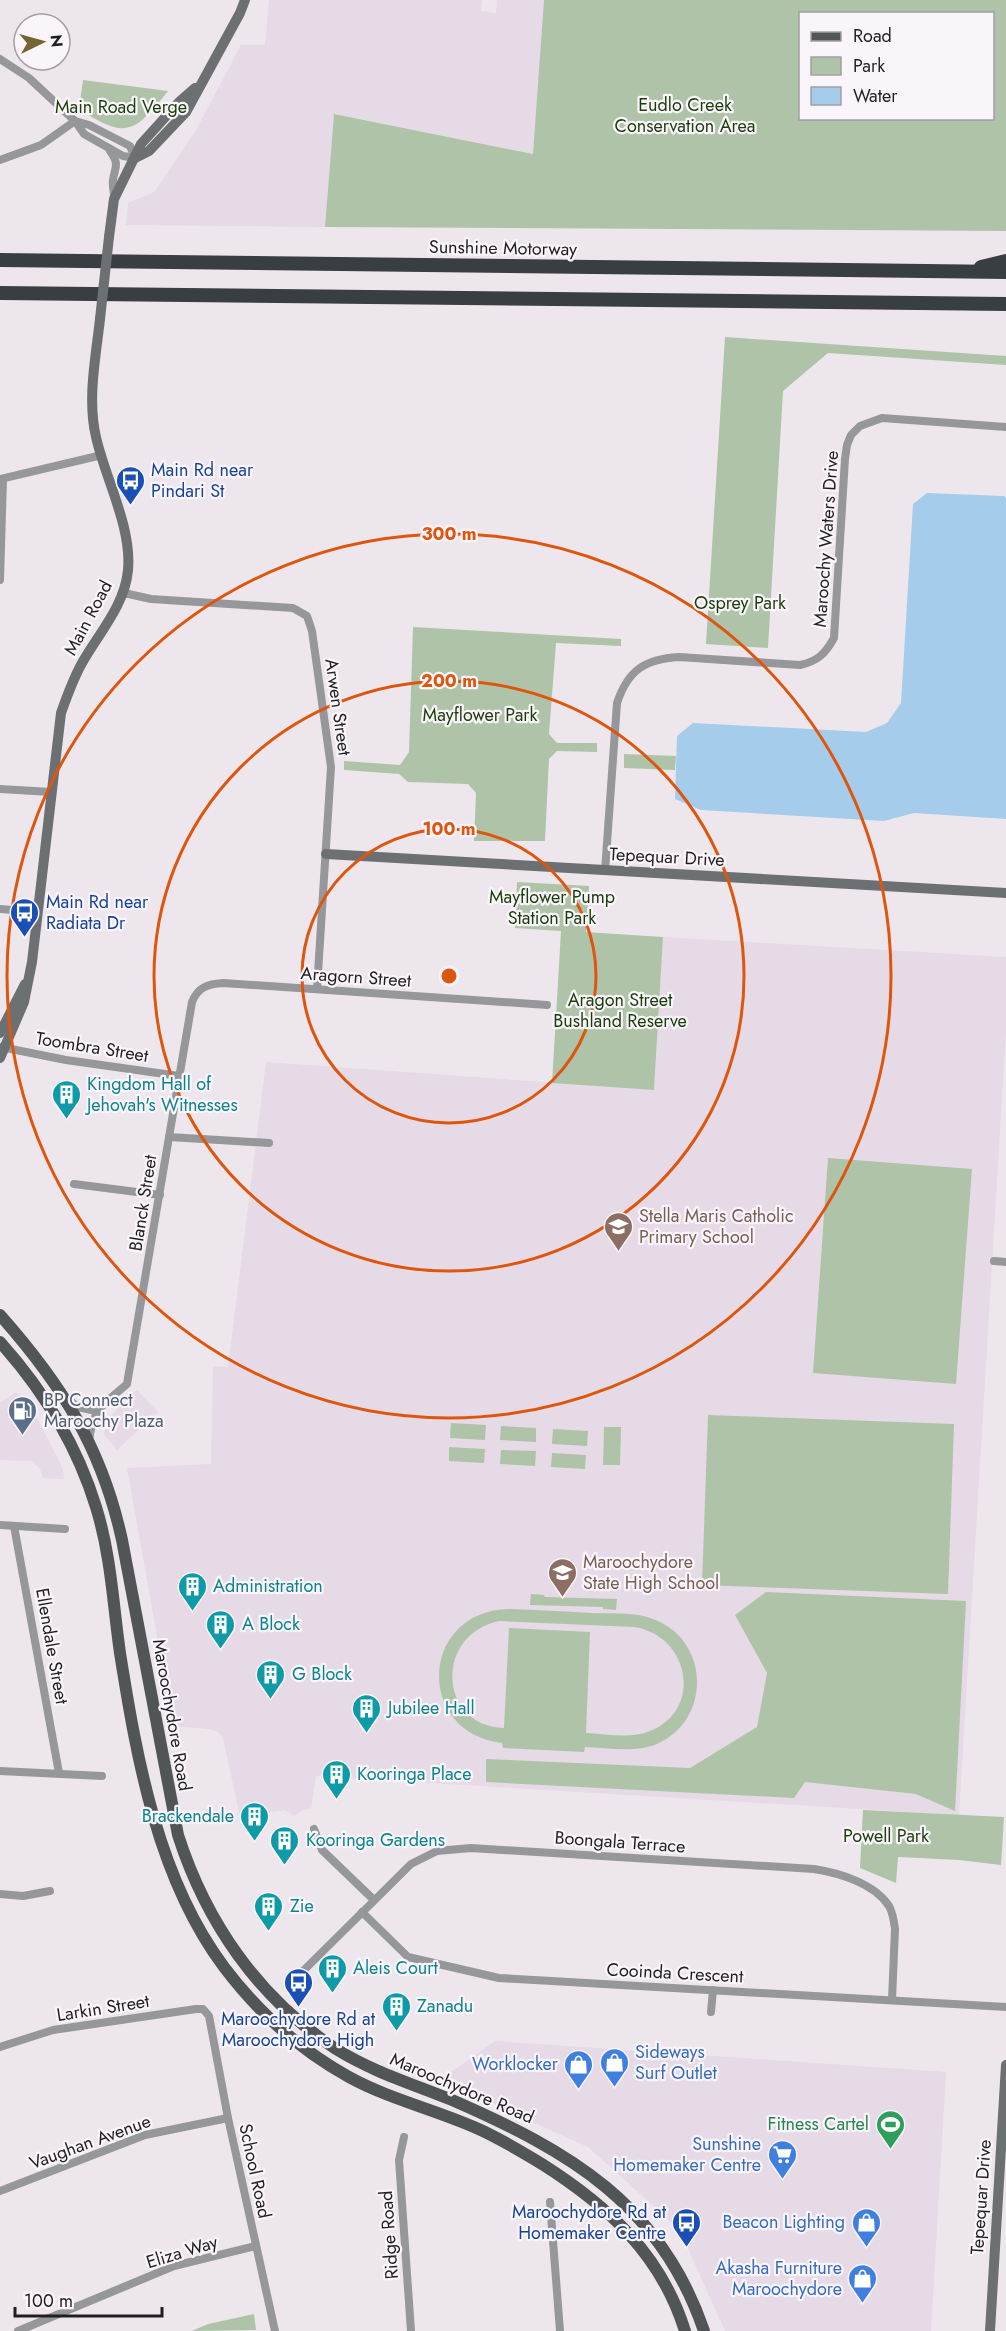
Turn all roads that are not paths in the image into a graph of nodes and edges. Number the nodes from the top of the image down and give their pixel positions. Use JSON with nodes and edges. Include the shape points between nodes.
{"nodes":[{"id":1,"x":244,"y":0,"type":"edge"},
{"id":2,"x":0,"y":59,"type":"edge"},
{"id":3,"x":75,"y":121,"type":"junction"},
{"id":4,"x":107,"y":147,"type":"junction"},
{"id":5,"x":135,"y":158,"type":"junction"},
{"id":6,"x":0,"y":160,"type":"edge"},
{"id":7,"x":114,"y":199,"type":"junction"},
{"id":8,"x":0,"y":260,"type":"edge"},
{"id":9,"x":1006,"y":261,"type":"edge"},
{"id":10,"x":968,"y":271,"type":"junction"},
{"id":11,"x":1006,"y":272,"type":"edge"},
{"id":12,"x":0,"y":293,"type":"edge"},
{"id":13,"x":948,"y":304,"type":"junction"},
{"id":14,"x":1006,"y":304,"type":"edge"},
{"id":15,"x":1006,"y":313,"type":"edge"},
{"id":16,"x":1006,"y":427,"type":"edge"},
{"id":17,"x":102,"y":455,"type":"junction"},
{"id":18,"x":1,"y":479,"type":"edge"},
{"id":19,"x":0,"y":580,"type":"edge"},
{"id":20,"x":124,"y":593,"type":"junction"},
{"id":21,"x":0,"y":789,"type":"edge"},
{"id":22,"x":51,"y":792,"type":"junction"},
{"id":23,"x":326,"y":854,"type":"junction"},
{"id":24,"x":605,"y":871,"type":"junction"},
{"id":25,"x":1006,"y":893,"type":"edge"},
{"id":26,"x":0,"y":909,"type":"edge"},
{"id":27,"x":39,"y":912,"type":"junction"},
{"id":28,"x":27,"y":981,"type":"junction"},
{"id":29,"x":201,"y":988,"type":"joint"},
{"id":30,"x":317,"y":989,"type":"junction"},
{"id":31,"x":547,"y":1005,"type":"dead end"},
{"id":32,"x":0,"y":1033,"type":"edge"},
{"id":33,"x":2,"y":1051,"type":"edge"},
{"id":34,"x":179,"y":1076,"type":"junction"},
{"id":35,"x":169,"y":1137,"type":"junction"},
{"id":36,"x":269,"y":1143,"type":"dead end"},
{"id":37,"x":74,"y":1184,"type":"dead end"},
{"id":38,"x":160,"y":1195,"type":"junction"},
{"id":39,"x":994,"y":1262,"type":"dead end"},
{"id":40,"x":1006,"y":1262,"type":"edge"},
{"id":41,"x":0,"y":1315,"type":"edge"},
{"id":42,"x":0,"y":1342,"type":"edge"},
{"id":43,"x":64,"y":1395,"type":"junction"},
{"id":44,"x":96,"y":1411,"type":"junction"},
{"id":45,"x":89,"y":1441,"type":"junction"},
{"id":46,"x":0,"y":1525,"type":"edge"},
{"id":47,"x":14,"y":1526,"type":"junction"},
{"id":48,"x":64,"y":1529,"type":"dead end"},
{"id":49,"x":0,"y":1771,"type":"edge"},
{"id":50,"x":59,"y":1773,"type":"junction"},
{"id":51,"x":102,"y":1776,"type":"dead end"},
{"id":52,"x":314,"y":1829,"type":"dead end"},
{"id":53,"x":50,"y":1891,"type":"dead end"},
{"id":54,"x":0,"y":1894,"type":"edge"},
{"id":55,"x":374,"y":1900,"type":"junction"},
{"id":56,"x":362,"y":1912,"type":"junction"},
{"id":57,"x":295,"y":1979,"type":"dead end"},
{"id":58,"x":712,"y":1990,"type":"junction"},
{"id":59,"x":892,"y":2000,"type":"junction"},
{"id":60,"x":1006,"y":2007,"type":"edge"},
{"id":61,"x":711,"y":2012,"type":"dead end"},
{"id":62,"x":209,"y":2016,"type":"joint"},
{"id":63,"x":0,"y":2047,"type":"edge"},
{"id":64,"x":1006,"y":2064,"type":"edge"},
{"id":65,"x":228,"y":2118,"type":"junction"},
{"id":66,"x":404,"y":2137,"type":"dead end"},
{"id":67,"x":0,"y":2191,"type":"edge"},
{"id":68,"x":550,"y":2202,"type":"dead end"},
{"id":69,"x":256,"y":2246,"type":"junction"},
{"id":70,"x":18,"y":2331,"type":"edge"},
{"id":71,"x":275,"y":2331,"type":"edge"},
{"id":72,"x":411,"y":2331,"type":"edge"},
{"id":73,"x":560,"y":2331,"type":"edge"},
{"id":74,"x":685,"y":2331,"type":"edge"},
{"id":75,"x":704,"y":2331,"type":"edge"},
{"id":76,"x":990,"y":2331,"type":"edge"}],
"edges":[{"from":1,"to":5,"type":"main road","name":"Main Road","via":[[198,86],[178,102],[141,144]]},
{"from":2,"to":3,"type":"street","via":[[29,78]]},
{"from":3,"to":4,"type":"street","via":[[84,134]]},
{"from":3,"to":5,"type":"street","via":[[130,146]]},
{"from":3,"to":6,"type":"street","via":[[40,145]]},
{"from":4,"to":5,"type":"street"},
{"from":4,"to":7,"type":"street","name":"Main Road","via":[[117,162]]},
{"from":5,"to":7,"type":"main road","name":"Main Road"},
{"from":7,"to":17,"type":"main road","name":"Main Road","bridge":true,"via":[[93,417]]},
{"from":8,"to":10,"type":"highway","name":"Sunshine Motorway"},
{"from":9,"to":10,"type":"highway"},
{"from":10,"to":11,"type":"highway","name":"Sunshine Motorway"},
{"from":12,"to":13,"type":"highway"},
{"from":13,"to":14,"type":"highway"},
{"from":13,"to":15,"type":"highway"},
{"from":16,"to":24,"type":"street","name":"Maroochy Waters Drive","via":[[882,418],[860,426],[851,435],[845,459],[834,638],[826,653],[813,662],[660,658],[631,675],[617,703]]},
{"from":17,"to":18,"type":"street"},
{"from":17,"to":20,"type":"main road","name":"Main Road","via":[[129,554]]},
{"from":18,"to":19,"type":"street"},
{"from":20,"to":22,"type":"main road","name":"Main Road","via":[[71,685],[61,713]]},
{"from":20,"to":23,"type":"street","name":"Arwen Street","via":[[151,599],[294,608],[307,616],[331,767]]},
{"from":21,"to":22,"type":"street"},
{"from":22,"to":27,"type":"main road","name":"Main Road"},
{"from":23,"to":24,"type":"main road","name":"Tepequar Drive"},
{"from":23,"to":30,"type":"street","name":"Arwen Street"},
{"from":24,"to":25,"type":"main road","name":"Tepequar Drive"},
{"from":26,"to":27,"type":"street"},
{"from":27,"to":28,"type":"main road","name":"Main Road"},
{"from":28,"to":32,"type":"main road","name":"Main Road"},
{"from":28,"to":33,"type":"main road","name":"Main Road","via":[[24,1002]]},
{"from":29,"to":30,"type":"street","name":"Aragorn Street","via":[[223,983]]},
{"from":29,"to":34,"type":"street","name":"Blanck Street","via":[[192,1002]]},
{"from":30,"to":31,"type":"street","name":"Aragorn Street"},
{"from":33,"to":34,"type":"street","name":"Toombra Street"},
{"from":34,"to":35,"type":"street","name":"Blanck Street"},
{"from":35,"to":36,"type":"street"},
{"from":35,"to":38,"type":"street","name":"Blanck Street"},
{"from":37,"to":38,"type":"street"},
{"from":38,"to":44,"type":"street","name":"Blanck Street","via":[[127,1384]]},
{"from":39,"to":40,"type":"street"},
{"from":41,"to":43,"type":"main road","name":"Maroochydore Road"},
{"from":42,"to":74,"type":"main road","name":"Maroochydore Road","via":[[56,1415],[94,1500],[106,1547],[135,1737],[150,1799],[172,1872],[206,1942],[263,2012],[326,2063],[371,2088],[499,2139],[603,2207],[649,2258]]},
{"from":43,"to":44,"type":"street","via":[[78,1407]]},
{"from":43,"to":45,"type":"main road","name":"Maroochydore Road"},
{"from":44,"to":45,"type":"street"},
{"from":45,"to":75,"type":"main road","name":"Maroochydore Road","via":[[117,1517],[178,1834],[193,1879],[233,1950],[272,1996],[337,2049],[385,2075],[480,2112],[538,2141],[609,2188],[648,2227],[670,2257]]},
{"from":46,"to":47,"type":"street"},
{"from":47,"to":48,"type":"street"},
{"from":47,"to":50,"type":"street","name":"Ellendale Street"},
{"from":49,"to":50,"type":"street"},
{"from":50,"to":51,"type":"street"},
{"from":52,"to":55,"type":"street","via":[[322,1850]]},
{"from":53,"to":54,"type":"street","via":[[23,1896]]},
{"from":55,"to":56,"type":"street","name":"Boongala Terrace"},
{"from":55,"to":59,"type":"street","name":"Boongala Terrace","via":[[411,1864],[452,1848],[829,1871],[862,1884],[889,1906],[895,1929]]},
{"from":56,"to":57,"type":"street","name":"Boongala Terrace"},
{"from":56,"to":58,"type":"street","name":"Cooinda Crescent","via":[[400,1950],[418,1960],[499,1978]]},
{"from":58,"to":59,"type":"street","name":"Cooinda Crescent"},
{"from":58,"to":61,"type":"street"},
{"from":59,"to":60,"type":"street","name":"Cooinda Crescent"},
{"from":62,"to":63,"type":"street","name":"Larkin Street","via":[[196,2008],[53,2030]]},
{"from":62,"to":65,"type":"street","name":"School Road"},
{"from":64,"to":76,"type":"main road","name":"Tepequar Drive"},
{"from":65,"to":67,"type":"street","name":"Vaughan Avenue","via":[[145,2135]]},
{"from":65,"to":69,"type":"street","name":"School Road"},
{"from":66,"to":72,"type":"street","name":"Ridge Road","via":[[399,2160]]},
{"from":68,"to":73,"type":"street"},
{"from":69,"to":70,"type":"street","name":"Eliza Way","via":[[174,2266]]},
{"from":69,"to":71,"type":"street","name":"School Road"}]}
